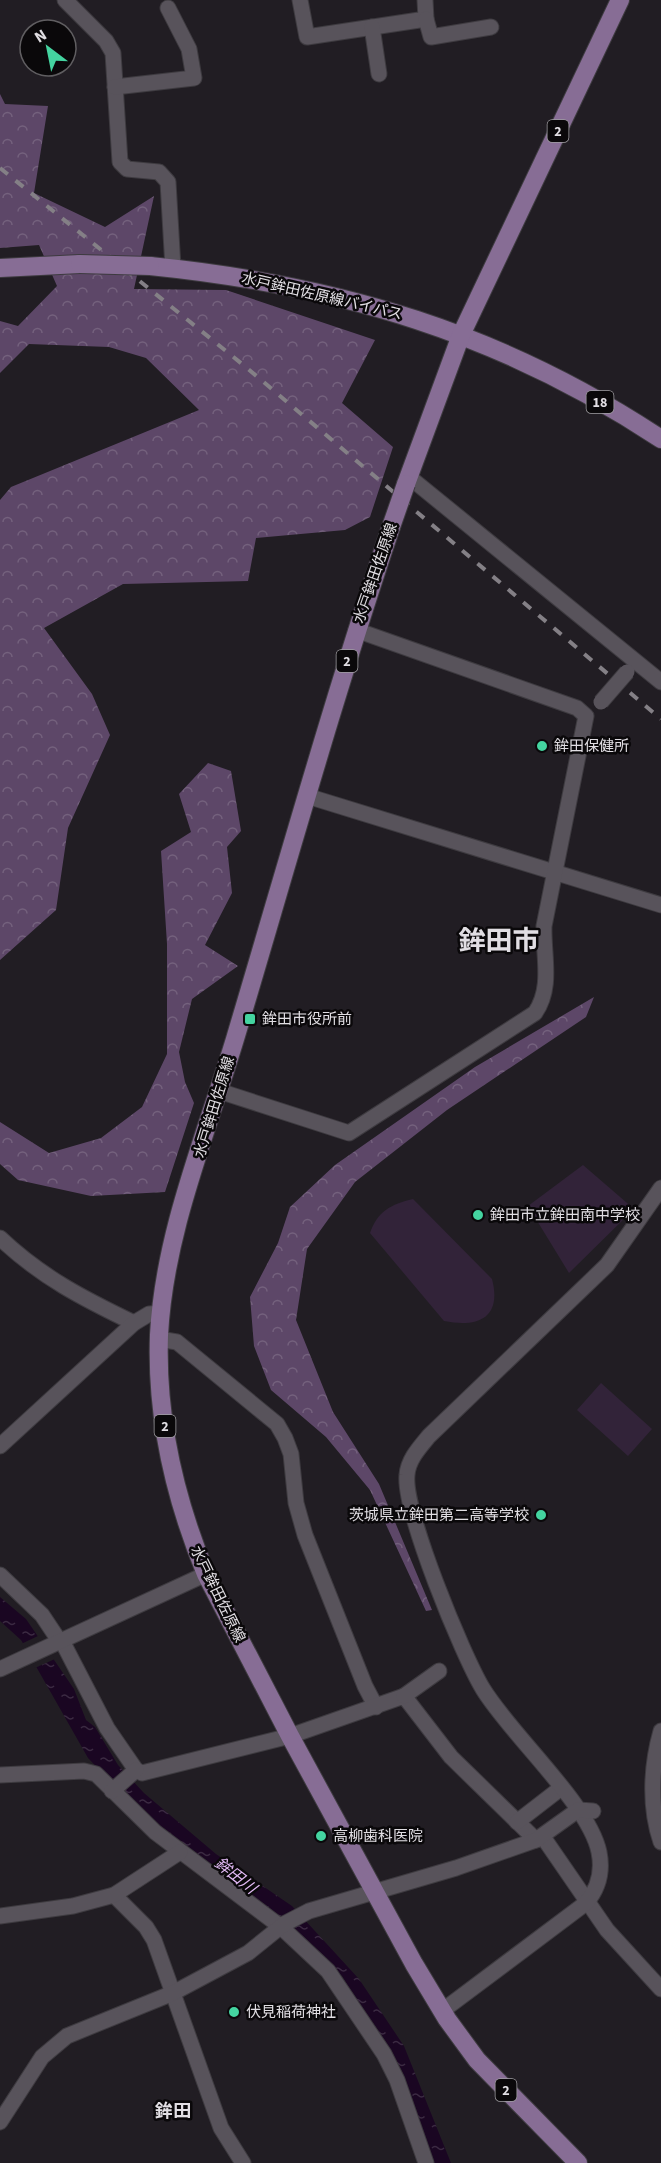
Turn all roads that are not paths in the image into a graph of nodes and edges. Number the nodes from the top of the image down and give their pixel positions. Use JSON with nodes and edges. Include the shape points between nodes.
{"nodes":[{"id":1,"x":65,"y":0,"type":"edge"},
{"id":2,"x":300,"y":0,"type":"edge"},
{"id":3,"x":425,"y":0,"type":"edge"},
{"id":4,"x":620,"y":0,"type":"edge"},
{"id":5,"x":168,"y":8,"type":"dead end"},
{"id":6,"x":426,"y":19,"type":"junction"},
{"id":7,"x":372,"y":27,"type":"junction"},
{"id":8,"x":491,"y":27,"type":"dead end"},
{"id":9,"x":379,"y":74,"type":"dead end"},
{"id":10,"x":115,"y":87,"type":"junction"},
{"id":11,"x":0,"y":268,"type":"edge"},
{"id":12,"x":173,"y":268,"type":"junction"},
{"id":13,"x":461,"y":335,"type":"junction"},
{"id":14,"x":661,"y":439,"type":"edge"},
{"id":15,"x":407,"y":480,"type":"junction"},
{"id":16,"x":356,"y":630,"type":"junction"},
{"id":17,"x":632,"y":667,"type":"junction"},
{"id":18,"x":661,"y":682,"type":"edge"},
{"id":19,"x":586,"y":716,"type":"junction"},
{"id":20,"x":307,"y":796,"type":"junction"},
{"id":21,"x":555,"y":873,"type":"junction"},
{"id":22,"x":661,"y":905,"type":"edge"},
{"id":23,"x":219,"y":1091,"type":"junction"},
{"id":24,"x":661,"y":1188,"type":"edge"},
{"id":25,"x":0,"y":1238,"type":"edge"},
{"id":26,"x":161,"y":1313,"type":"junction"},
{"id":27,"x":135,"y":1323,"type":"junction"},
{"id":28,"x":159,"y":1339,"type":"junction"},
{"id":29,"x":0,"y":1446,"type":"edge"},
{"id":30,"x":206,"y":1574,"type":"junction"},
{"id":31,"x":0,"y":1575,"type":"edge"},
{"id":32,"x":59,"y":1642,"type":"junction"},
{"id":33,"x":0,"y":1669,"type":"edge"},
{"id":34,"x":439,"y":1671,"type":"dead end"},
{"id":35,"x":404,"y":1696,"type":"junction"},
{"id":36,"x":376,"y":1707,"type":"junction"},
{"id":37,"x":661,"y":1731,"type":"edge"},
{"id":38,"x":290,"y":1736,"type":"junction"},
{"id":39,"x":136,"y":1771,"type":"junction"},
{"id":40,"x":0,"y":1775,"type":"edge"},
{"id":41,"x":561,"y":1788,"type":"junction"},
{"id":42,"x":114,"y":1790,"type":"junction"},
{"id":43,"x":585,"y":1811,"type":"junction"},
{"id":44,"x":517,"y":1822,"type":"junction"},
{"id":45,"x":644,"y":1833,"type":"dead end"},
{"id":46,"x":539,"y":1838,"type":"junction"},
{"id":47,"x":660,"y":1840,"type":"edge"},
{"id":48,"x":180,"y":1852,"type":"junction"},
{"id":49,"x":374,"y":1891,"type":"junction"},
{"id":50,"x":114,"y":1895,"type":"junction"},
{"id":51,"x":586,"y":1903,"type":"junction"},
{"id":52,"x":0,"y":1916,"type":"edge"},
{"id":53,"x":283,"y":1925,"type":"junction"},
{"id":54,"x":661,"y":1989,"type":"edge"},
{"id":55,"x":173,"y":1993,"type":"junction"},
{"id":56,"x":442,"y":2011,"type":"junction"},
{"id":57,"x":0,"y":2122,"type":"edge"},
{"id":58,"x":243,"y":2163,"type":"edge"},
{"id":59,"x":426,"y":2163,"type":"edge"},
{"id":60,"x":578,"y":2163,"type":"edge"}],
"edges":[{"from":1,"to":10,"type":"street","via":[[113,53]]},
{"from":2,"to":7,"type":"street","via":[[307,37]]},
{"from":3,"to":6,"type":"street"},
{"from":4,"to":13,"type":"main road","name":"水戸鉾田佐原線","number":"2"},
{"from":5,"to":10,"type":"street","via":[[189,49],[194,78]]},
{"from":6,"to":7,"type":"street"},
{"from":6,"to":8,"type":"street","via":[[431,37]]},
{"from":7,"to":9,"type":"street"},
{"from":10,"to":12,"type":"street","via":[[120,162],[127,170],[159,172],[168,182]]},
{"from":11,"to":12,"type":"main road","name":"水戸鉾田佐原線バイパス","bridge":true,"via":[[80,264]]},
{"from":12,"to":13,"type":"main road","name":"水戸鉾田佐原線バイパス","via":[[236,275],[353,300]]},
{"from":13,"to":14,"type":"main road","number":"18","via":[[556,378]]},
{"from":13,"to":15,"type":"main road","name":"水戸鉾田佐原線","number":"2"},
{"from":15,"to":16,"type":"main road","name":"水戸鉾田佐原線","number":"2","bridge":true},
{"from":15,"to":17,"type":"street"},
{"from":16,"to":19,"type":"street","via":[[577,708]]},
{"from":16,"to":20,"type":"main road","name":"水戸鉾田佐原線","number":"2"},
{"from":17,"to":18,"type":"street"},
{"from":17,"to":19,"type":"street","bridge":true},
{"from":19,"to":21,"type":"street"},
{"from":20,"to":21,"type":"street"},
{"from":20,"to":23,"type":"main road","name":"水戸鉾田佐原線","number":"2"},
{"from":21,"to":22,"type":"street"},
{"from":21,"to":23,"type":"street","via":[[544,926],[544,1000],[535,1012],[350,1133]]},
{"from":23,"to":26,"type":"main road","name":"水戸鉾田佐原線","number":"2","via":[[182,1209]]},
{"from":24,"to":41,"type":"street","via":[[607,1265],[429,1436],[407,1473],[408,1495],[422,1543],[472,1668],[498,1711]]},
{"from":25,"to":27,"type":"street","via":[[28,1264],[85,1299]]},
{"from":26,"to":27,"type":"street","via":[[149,1314]]},
{"from":26,"to":28,"type":"main road","name":"水戸鉾田佐原線","number":"2"},
{"from":27,"to":29,"type":"street"},
{"from":28,"to":30,"type":"main road","name":"水戸鉾田佐原線","number":"2","via":[[171,1468],[182,1512]]},
{"from":28,"to":36,"type":"street","via":[[177,1342],[277,1424],[291,1454],[296,1503],[305,1535]]},
{"from":30,"to":32,"type":"street"},
{"from":30,"to":38,"type":"main road","name":"水戸鉾田佐原線","number":"2"},
{"from":31,"to":32,"type":"street","via":[[42,1615]]},
{"from":32,"to":33,"type":"street"},
{"from":32,"to":39,"type":"street"},
{"from":34,"to":35,"type":"street"},
{"from":35,"to":36,"type":"street"},
{"from":35,"to":44,"type":"street","via":[[451,1757]]},
{"from":36,"to":38,"type":"street"},
{"from":37,"to":47,"type":"street","via":[[653,1785]]},
{"from":38,"to":39,"type":"street","via":[[154,1772]]},
{"from":38,"to":49,"type":"main road","name":"水戸鉾田佐原線","number":"2"},
{"from":39,"to":42,"type":"street"},
{"from":40,"to":42,"type":"street","via":[[84,1771],[96,1774]]},
{"from":41,"to":43,"type":"street"},
{"from":41,"to":44,"type":"street"},
{"from":42,"to":48,"type":"street"},
{"from":43,"to":46,"type":"street"},
{"from":43,"to":51,"type":"street","via":[[600,1858],[600,1879]]},
{"from":44,"to":46,"type":"street"},
{"from":45,"to":47,"type":"street"},
{"from":46,"to":49,"type":"street","via":[[456,1868]]},
{"from":46,"to":51,"type":"street"},
{"from":48,"to":50,"type":"street"},
{"from":48,"to":53,"type":"street"},
{"from":49,"to":53,"type":"street","via":[[309,1911]]},
{"from":49,"to":56,"type":"main road","name":"水戸鉾田佐原線","number":"2"},
{"from":50,"to":52,"type":"street","via":[[73,1906]]},
{"from":50,"to":55,"type":"street","via":[[154,1940]]},
{"from":51,"to":54,"type":"street","via":[[635,1964]]},
{"from":51,"to":56,"type":"street"},
{"from":53,"to":55,"type":"street","via":[[248,1953]]},
{"from":53,"to":59,"type":"street","via":[[328,1971],[384,2054]]},
{"from":55,"to":57,"type":"street","via":[[56,2042]]},
{"from":55,"to":58,"type":"street","via":[[221,2128]]},
{"from":56,"to":60,"type":"main road","name":"水戸鉾田佐原線","number":"2","via":[[477,2060]]}]}
